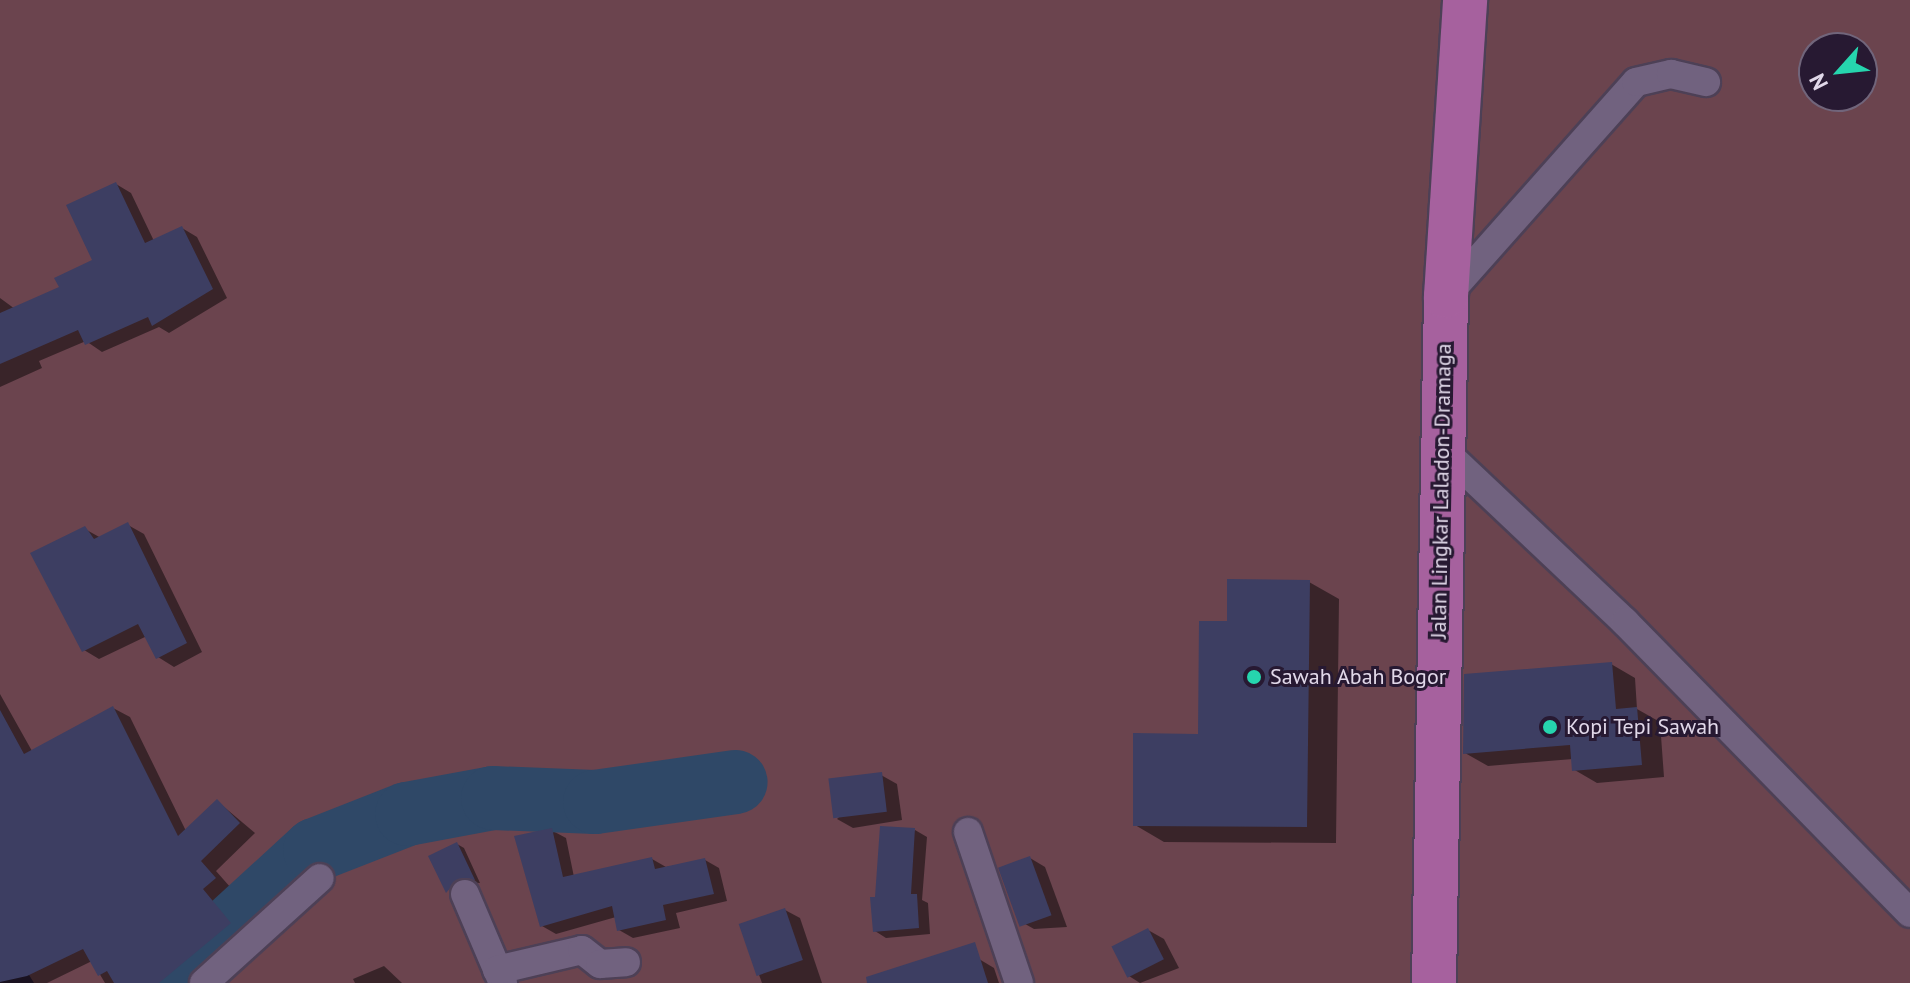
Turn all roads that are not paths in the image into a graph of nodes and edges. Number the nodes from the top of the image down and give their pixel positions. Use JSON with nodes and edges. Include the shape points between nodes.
{"nodes":[{"id":1,"x":1465,"y":0,"type":"edge"},
{"id":2,"x":1706,"y":82,"type":"dead end"},
{"id":3,"x":1446,"y":296,"type":"junction"},
{"id":4,"x":1441,"y":448,"type":"junction"},
{"id":5,"x":968,"y":832,"type":"dead end"},
{"id":6,"x":320,"y":878,"type":"dead end"},
{"id":7,"x":465,"y":894,"type":"dead end"},
{"id":8,"x":1910,"y":913,"type":"edge"},
{"id":9,"x":626,"y":962,"type":"dead end"},
{"id":10,"x":500,"y":977,"type":"edge"},
{"id":11,"x":204,"y":983,"type":"edge"},
{"id":12,"x":1019,"y":983,"type":"edge"},
{"id":13,"x":1434,"y":983,"type":"edge"}],
"edges":[{"from":1,"to":3,"type":"main road","name":"Jalan Lingkar Laladon-Dramaga"},
{"from":2,"to":3,"type":"street","via":[[1671,74],[1636,82]]},
{"from":3,"to":4,"type":"main road","name":"Jalan Lingkar Laladon-Dramaga"},
{"from":4,"to":8,"type":"street","via":[[1625,622]]},
{"from":4,"to":13,"type":"main road","name":"Jalan Lingkar Laladon-Dramaga"},
{"from":5,"to":12,"type":"street"},
{"from":6,"to":11,"type":"street"},
{"from":7,"to":10,"type":"street"},
{"from":9,"to":10,"type":"street","via":[[600,964],[582,950]]}]}
